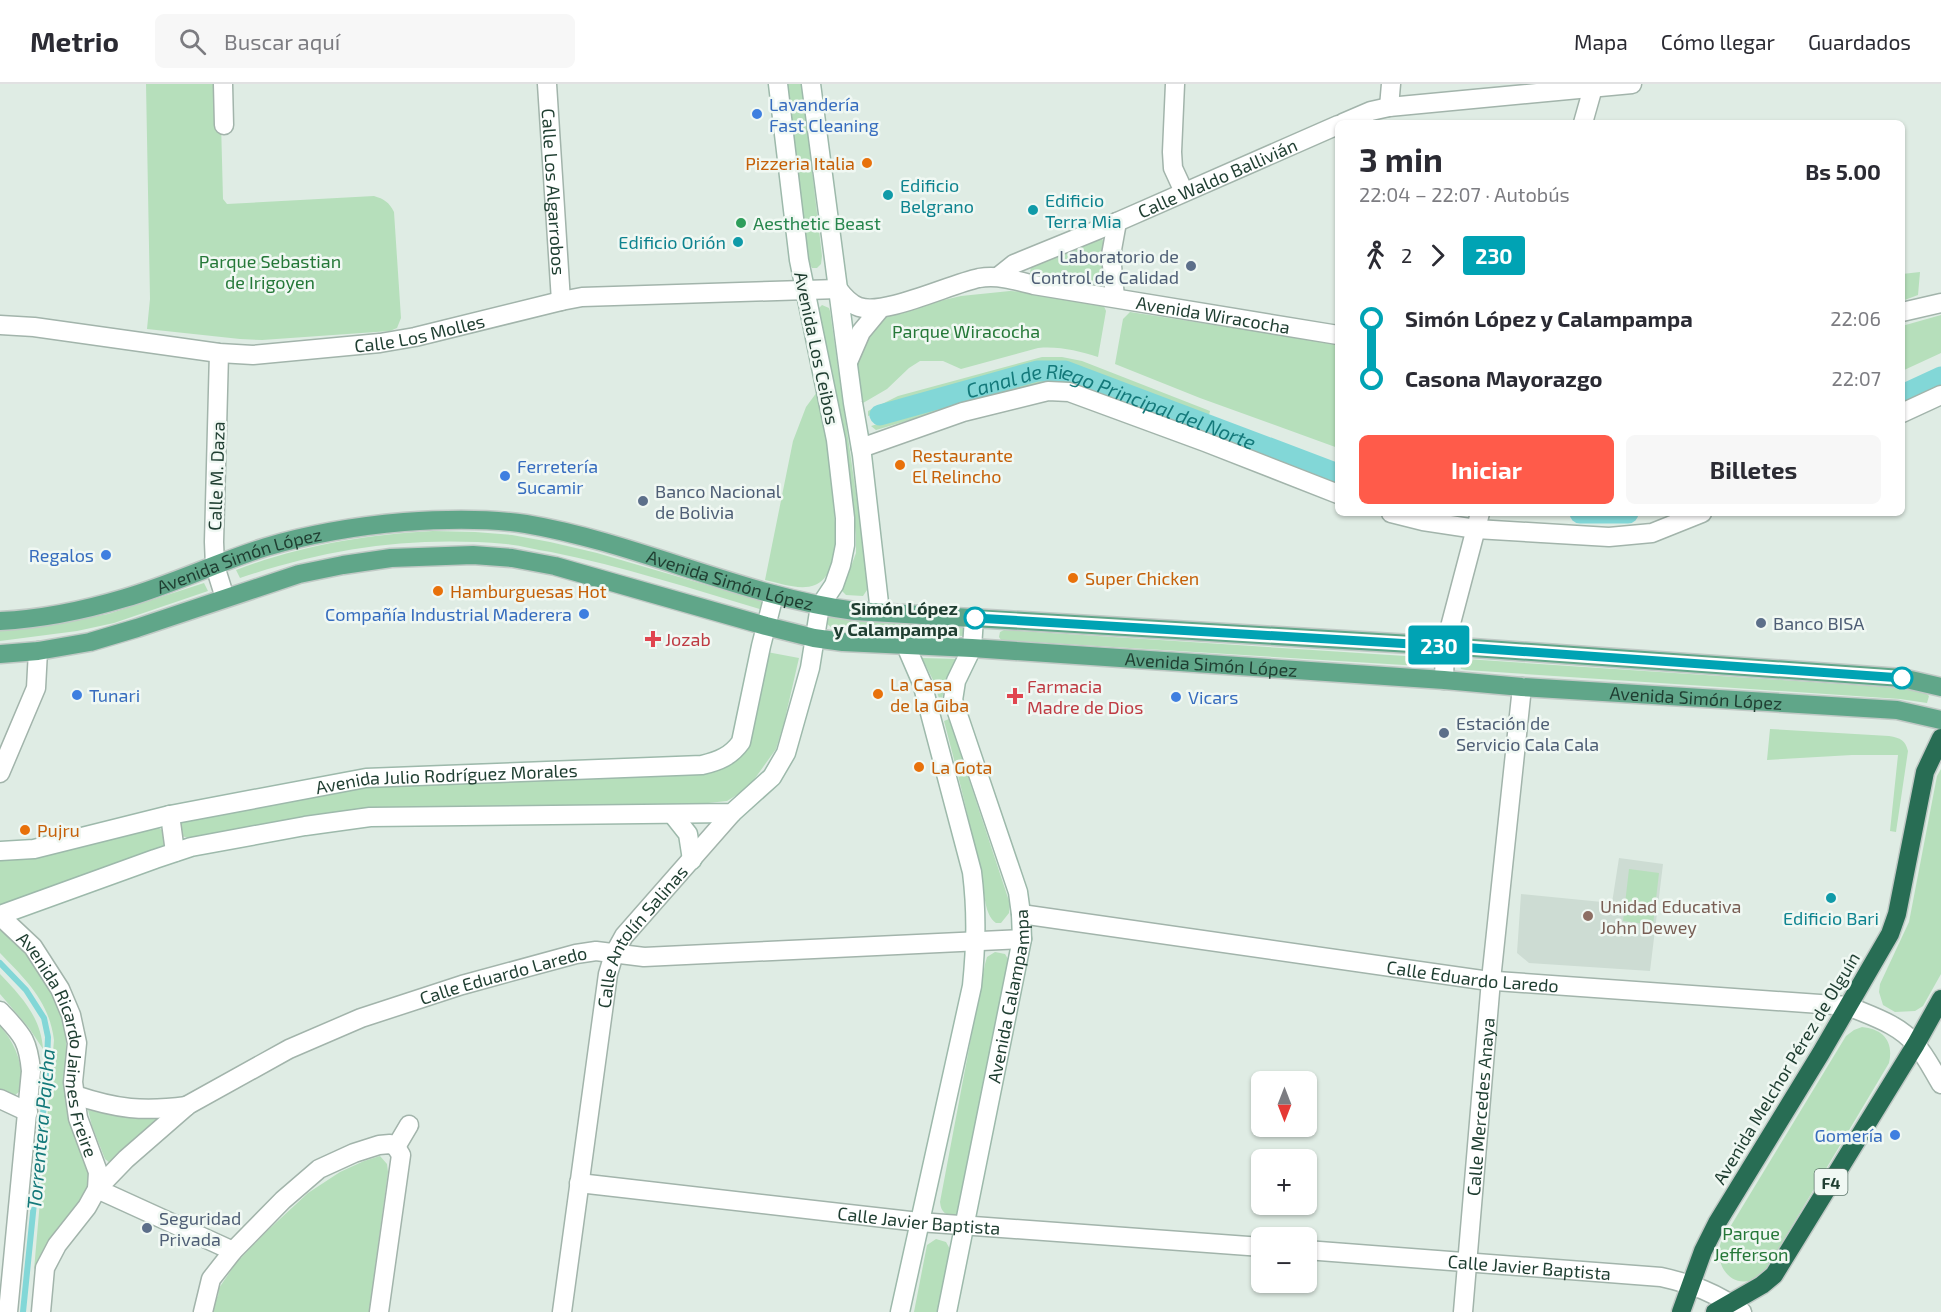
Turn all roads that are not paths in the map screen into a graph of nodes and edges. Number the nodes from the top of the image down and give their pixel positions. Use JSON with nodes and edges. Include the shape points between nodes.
{"nodes":[{"id":1,"x":224,"y":84,"type":"edge"},
{"id":2,"x":547,"y":84,"type":"edge"},
{"id":3,"x":778,"y":84,"type":"edge"},
{"id":4,"x":811,"y":84,"type":"edge"},
{"id":5,"x":1175,"y":84,"type":"edge"},
{"id":6,"x":1391,"y":84,"type":"edge"},
{"id":7,"x":1632,"y":84,"type":"edge"},
{"id":8,"x":1594,"y":86,"type":"edge"},
{"id":9,"x":1389,"y":107,"type":"junction"},
{"id":10,"x":1350,"y":120,"type":"edge"},
{"id":11,"x":1584,"y":120,"type":"edge"},
{"id":12,"x":224,"y":125,"type":"dead end"},
{"id":13,"x":1335,"y":126,"type":"edge"},
{"id":14,"x":1184,"y":192,"type":"junction"},
{"id":15,"x":1117,"y":222,"type":"junction"},
{"id":16,"x":999,"y":276,"type":"junction"},
{"id":17,"x":838,"y":289,"type":"junction"},
{"id":18,"x":804,"y":290,"type":"junction"},
{"id":19,"x":1115,"y":297,"type":"junction"},
{"id":20,"x":561,"y":301,"type":"junction"},
{"id":21,"x":1941,"y":303,"type":"edge"},
{"id":22,"x":879,"y":309,"type":"junction"},
{"id":23,"x":1905,"y":311,"type":"edge"},
{"id":24,"x":0,"y":325,"type":"edge"},
{"id":25,"x":1335,"y":334,"type":"edge"},
{"id":26,"x":219,"y":353,"type":"junction"},
{"id":27,"x":848,"y":362,"type":"junction"},
{"id":28,"x":1941,"y":395,"type":"edge"},
{"id":29,"x":1905,"y":412,"type":"edge"},
{"id":30,"x":861,"y":448,"type":"junction"},
{"id":31,"x":1335,"y":493,"type":"edge"},
{"id":32,"x":1403,"y":516,"type":"edge"},
{"id":33,"x":1694,"y":516,"type":"edge"},
{"id":34,"x":1478,"y":521,"type":"edge"},
{"id":35,"x":215,"y":566,"type":"junction"},
{"id":36,"x":774,"y":595,"type":"junction"},
{"id":37,"x":225,"y":598,"type":"junction"},
{"id":38,"x":820,"y":606,"type":"junction"},
{"id":39,"x":880,"y":612,"type":"junction"},
{"id":40,"x":974,"y":618,"type":"junction"},
{"id":41,"x":0,"y":621,"type":"edge"},
{"id":42,"x":766,"y":626,"type":"junction"},
{"id":43,"x":814,"y":638,"type":"junction"},
{"id":44,"x":906,"y":646,"type":"junction"},
{"id":45,"x":1445,"y":646,"type":"junction"},
{"id":46,"x":972,"y":648,"type":"junction"},
{"id":47,"x":38,"y":651,"type":"junction"},
{"id":48,"x":0,"y":654,"type":"edge"},
{"id":49,"x":1444,"y":680,"type":"junction"},
{"id":50,"x":1522,"y":687,"type":"junction"},
{"id":51,"x":1941,"y":687,"type":"edge"},
{"id":52,"x":955,"y":707,"type":"junction"},
{"id":53,"x":930,"y":716,"type":"junction"},
{"id":54,"x":1941,"y":720,"type":"edge"},
{"id":55,"x":1941,"y":738,"type":"edge"},
{"id":56,"x":0,"y":773,"type":"edge"},
{"id":57,"x":732,"y":813,"type":"junction"},
{"id":58,"x":170,"y":815,"type":"junction"},
{"id":59,"x":673,"y":815,"type":"junction"},
{"id":60,"x":0,"y":851,"type":"edge"},
{"id":61,"x":175,"y":852,"type":"junction"},
{"id":62,"x":692,"y":860,"type":"junction"},
{"id":63,"x":1021,"y":914,"type":"junction"},
{"id":64,"x":0,"y":916,"type":"edge"},
{"id":65,"x":1022,"y":939,"type":"junction"},
{"id":66,"x":976,"y":941,"type":"junction"},
{"id":67,"x":614,"y":954,"type":"junction"},
{"id":68,"x":1491,"y":980,"type":"junction"},
{"id":69,"x":1941,"y":999,"type":"edge"},
{"id":70,"x":1848,"y":1006,"type":"junction"},
{"id":71,"x":0,"y":1011,"type":"edge"},
{"id":72,"x":1916,"y":1044,"type":"junction"},
{"id":73,"x":1941,"y":1084,"type":"edge"},
{"id":74,"x":75,"y":1095,"type":"junction"},
{"id":75,"x":0,"y":1099,"type":"edge"},
{"id":76,"x":188,"y":1105,"type":"junction"},
{"id":77,"x":28,"y":1112,"type":"junction"},
{"id":78,"x":409,"y":1125,"type":"dead end"},
{"id":79,"x":396,"y":1147,"type":"junction"},
{"id":80,"x":579,"y":1183,"type":"junction"},
{"id":81,"x":97,"y":1189,"type":"junction"},
{"id":82,"x":919,"y":1222,"type":"junction"},
{"id":83,"x":965,"y":1226,"type":"junction"},
{"id":84,"x":1251,"y":1246,"type":"edge"},
{"id":85,"x":233,"y":1251,"type":"junction"},
{"id":86,"x":1317,"y":1251,"type":"edge"},
{"id":87,"x":1468,"y":1262,"type":"junction"},
{"id":88,"x":1691,"y":1284,"type":"junction"},
{"id":89,"x":1729,"y":1309,"type":"edge"},
{"id":90,"x":9,"y":1312,"type":"edge"},
{"id":91,"x":41,"y":1312,"type":"edge"},
{"id":92,"x":203,"y":1312,"type":"edge"},
{"id":93,"x":380,"y":1312,"type":"edge"},
{"id":94,"x":562,"y":1312,"type":"edge"},
{"id":95,"x":900,"y":1312,"type":"edge"},
{"id":96,"x":947,"y":1312,"type":"edge"},
{"id":97,"x":1463,"y":1312,"type":"edge"},
{"id":98,"x":1681,"y":1312,"type":"edge"}],
"edges":[{"from":1,"to":12,"type":"street"},
{"from":2,"to":20,"type":"street","name":"Calle Los Algarrobos"},
{"from":3,"to":18,"type":"street","name":"Avenida Los Ceibos"},
{"from":4,"to":17,"type":"street","name":"Avenida Los Ceibos"},
{"from":5,"to":14,"type":"street","via":[[1173,168]]},
{"from":6,"to":9,"type":"street"},
{"from":7,"to":8,"type":"street"},
{"from":8,"to":9,"type":"street"},
{"from":8,"to":11,"type":"street"},
{"from":9,"to":10,"type":"street"},
{"from":13,"to":14,"type":"street","name":"Calle Waldo Ballivián"},
{"from":14,"to":15,"type":"street","name":"Calle Waldo Ballivián"},
{"from":15,"to":16,"type":"street","name":"Calle Waldo Ballivián","via":[[1014,264]]},
{"from":15,"to":19,"type":"street","via":[[1111,255]]},
{"from":16,"to":19,"type":"street","name":"Avenida Wiracocha"},
{"from":16,"to":22,"type":"street","name":"Avenida Wiracocha","via":[[979,278]]},
{"from":17,"to":18,"type":"street","name":"Calle Los Molles"},
{"from":17,"to":22,"type":"street","name":"Avenida Wiracocha","via":[[860,308]]},
{"from":17,"to":27,"type":"street","name":"Avenida Los Ceibos"},
{"from":18,"to":20,"type":"street","name":"Calle Los Molles","via":[[582,297]]},
{"from":18,"to":38,"type":"street","name":"Avenida Los Ceibos","via":[[831,412],[845,518],[841,565]]},
{"from":19,"to":25,"type":"street","name":"Avenida Wiracocha"},
{"from":20,"to":26,"type":"street","name":"Calle Los Molles","via":[[380,343],[253,355]]},
{"from":21,"to":23,"type":"street"},
{"from":22,"to":27,"type":"street","via":[[861,332]]},
{"from":24,"to":26,"type":"street","name":"Calle Los Molles"},
{"from":26,"to":35,"type":"street","name":"Calle M. Daza"},
{"from":27,"to":30,"type":"street","name":"Avenida Los Ceibos"},
{"from":28,"to":29,"type":"street"},
{"from":30,"to":31,"type":"street","via":[[963,412],[1048,391],[1069,392]]},
{"from":30,"to":39,"type":"street","name":"Avenida Los Ceibos"},
{"from":32,"to":34,"type":"street","via":[[1424,521]]},
{"from":33,"to":34,"type":"street","via":[[1652,533],[1609,537]]},
{"from":34,"to":45,"type":"street"},
{"from":35,"to":36,"type":"main road","name":"Avenida Simón López","via":[[301,537],[342,530],[403,522],[490,520],[569,533]]},
{"from":35,"to":37,"type":"street","name":"Calle M. Daza"},
{"from":35,"to":41,"type":"main road","name":"Avenida Simón López","via":[[125,598],[45,616]]},
{"from":36,"to":38,"type":"main road","name":"Avenida Simón López"},
{"from":36,"to":42,"type":"street","name":"Avenida Julio Rodríguez Morales"},
{"from":37,"to":42,"type":"main road","name":"Avenida Simón López","via":[[298,574],[343,565],[391,558],[473,555],[555,566]]},
{"from":37,"to":47,"type":"main road","name":"Avenida Simón López","via":[[90,642]]},
{"from":38,"to":39,"type":"main road","name":"Avenida Simón López"},
{"from":38,"to":43,"type":"street","name":"Calle Antolín Salinas"},
{"from":39,"to":40,"type":"main road","name":"Avenida Simón López"},
{"from":40,"to":45,"type":"main road","name":"Avenida Simón López"},
{"from":40,"to":46,"type":"street","name":"Avenida Calampampa"},
{"from":42,"to":43,"type":"main road","name":"Avenida Simón López"},
{"from":42,"to":58,"type":"street","name":"Avenida Julio Rodríguez Morales","via":[[741,742],[733,753],[717,761],[702,765],[366,778]]},
{"from":43,"to":44,"type":"main road","name":"Avenida Simón López"},
{"from":43,"to":57,"type":"street","name":"Calle Antolín Salinas","via":[[810,668],[786,753],[772,777]]},
{"from":44,"to":46,"type":"main road","name":"Avenida Simón López"},
{"from":44,"to":53,"type":"street","name":"Avenida Calampampa"},
{"from":45,"to":49,"type":"street"},
{"from":45,"to":51,"type":"main road","name":"Avenida Simón López","via":[[1902,678]]},
{"from":46,"to":49,"type":"main road","name":"Avenida Simón López"},
{"from":46,"to":52,"type":"street","name":"Avenida Calampampa","via":[[956,681]]},
{"from":47,"to":48,"type":"main road","name":"Avenida Simón López"},
{"from":47,"to":56,"type":"street","via":[[36,688]]},
{"from":49,"to":50,"type":"main road","name":"Avenida Simón López"},
{"from":50,"to":54,"type":"main road","name":"Avenida Simón López","via":[[1897,710]]},
{"from":50,"to":68,"type":"street","name":"Calle Mercedes Anaya"},
{"from":52,"to":53,"type":"street"},
{"from":52,"to":63,"type":"street","name":"Avenida Calampampa","via":[[1009,862]]},
{"from":53,"to":66,"type":"street","name":"Avenida Calampampa","via":[[972,872]]},
{"from":55,"to":70,"type":"highway","name":"Avenida Melchor Pérez de Olguín","via":[[1925,772],[1897,914],[1890,934]]},
{"from":57,"to":59,"type":"street","name":"Avenida Julio Rodríguez Morales"},
{"from":57,"to":62,"type":"street","name":"Calle Antolín Salinas"},
{"from":58,"to":60,"type":"street","name":"Avenida Julio Rodríguez Morales","via":[[34,849]]},
{"from":58,"to":61,"type":"street"},
{"from":59,"to":61,"type":"street","name":"Avenida Julio Rodríguez Morales","via":[[370,817]]},
{"from":59,"to":62,"type":"street","via":[[688,834]]},
{"from":61,"to":64,"type":"street","name":"Avenida Julio Rodríguez Morales"},
{"from":62,"to":67,"type":"street","name":"Calle Antolín Salinas","via":[[624,936]]},
{"from":63,"to":65,"type":"street","name":"Avenida Calampampa"},
{"from":63,"to":68,"type":"street","name":"Calle Eduardo Laredo"},
{"from":64,"to":74,"type":"street","name":"Avenida Ricardo Jaimes Freire","via":[[33,947],[60,989],[71,1015],[77,1043]]},
{"from":65,"to":66,"type":"street","name":"Calle Eduardo Laredo"},
{"from":65,"to":83,"type":"street","name":"Avenida Calampampa"},
{"from":66,"to":67,"type":"street","name":"Calle Eduardo Laredo","via":[[644,957]]},
{"from":66,"to":82,"type":"street","name":"Avenida Calampampa","via":[[972,986]]},
{"from":67,"to":76,"type":"street","name":"Calle Eduardo Laredo","via":[[576,954],[361,1018],[289,1049]]},
{"from":67,"to":80,"type":"street","name":"Calle Antolín Salinas"},
{"from":68,"to":70,"type":"street","name":"Calle Eduardo Laredo"},
{"from":68,"to":87,"type":"street","name":"Calle Mercedes Anaya"},
{"from":69,"to":72,"type":"highway","number":"F4"},
{"from":70,"to":72,"type":"street","name":"Calle Eduardo Laredo","via":[[1899,1029]]},
{"from":70,"to":88,"type":"highway","name":"Avenida Melchor Pérez de Olguín","via":[[1717,1223]]},
{"from":71,"to":77,"type":"street","name":"Avenida Ricardo Jaimes Freire","via":[[22,1034],[29,1050],[32,1071]]},
{"from":72,"to":73,"type":"street"},
{"from":72,"to":89,"type":"highway","number":"F4","via":[[1774,1275]]},
{"from":74,"to":76,"type":"street","name":"Calle Eduardo Laredo","via":[[130,1109]]},
{"from":74,"to":81,"type":"street","name":"Avenida Ricardo Jaimes Freire","via":[[78,1118],[98,1172]]},
{"from":75,"to":77,"type":"street"},
{"from":76,"to":81,"type":"street","name":"Calle Eduardo Laredo"},
{"from":77,"to":90,"type":"street","name":"Avenida Ricardo Jaimes Freire"},
{"from":78,"to":79,"type":"street"},
{"from":79,"to":85,"type":"street","via":[[379,1145],[319,1169]]},
{"from":79,"to":93,"type":"street","via":[[401,1155]]},
{"from":80,"to":82,"type":"street","name":"Calle Javier Baptista"},
{"from":80,"to":94,"type":"street","name":"Calle Antolín Salinas"},
{"from":81,"to":85,"type":"street"},
{"from":81,"to":91,"type":"street","via":[[45,1268]]},
{"from":82,"to":83,"type":"street","name":"Calle Javier Baptista"},
{"from":82,"to":95,"type":"street","name":"Avenida Calampampa"},
{"from":83,"to":84,"type":"street","name":"Calle Javier Baptista"},
{"from":83,"to":96,"type":"street","name":"Avenida Calampampa"},
{"from":85,"to":92,"type":"street","via":[[211,1279]]},
{"from":86,"to":87,"type":"street","name":"Calle Javier Baptista"},
{"from":87,"to":88,"type":"street","name":"Calle Javier Baptista","via":[[1662,1277]]},
{"from":87,"to":97,"type":"street","name":"Calle Mercedes Anaya"},
{"from":88,"to":89,"type":"street","name":"Calle Javier Baptista"},
{"from":88,"to":98,"type":"highway","name":"Avenida Melchor Pérez de Olguín"}]}
